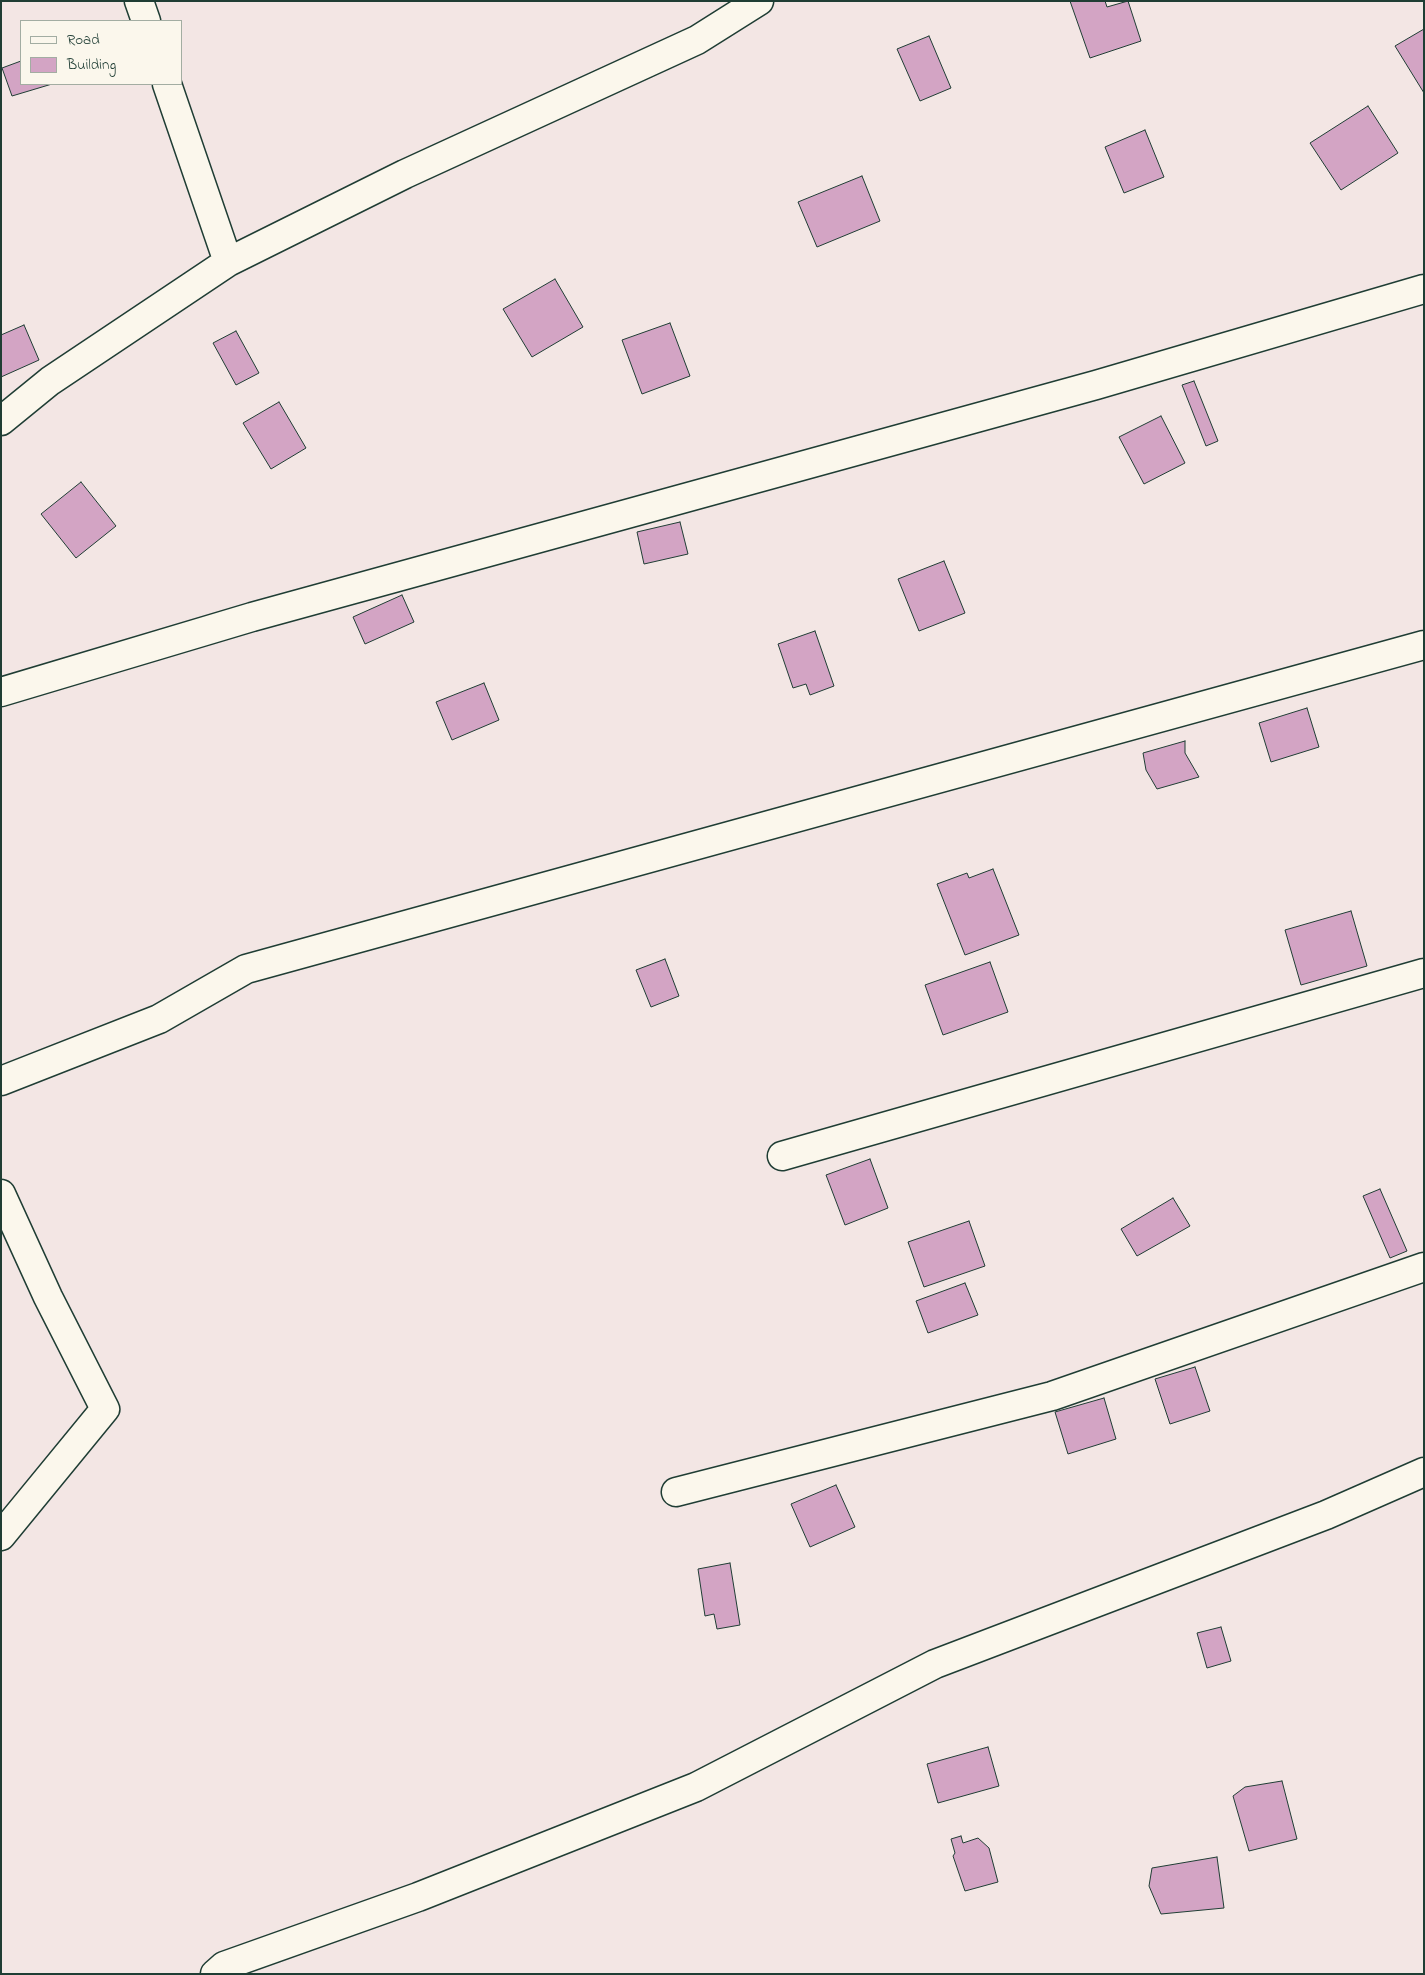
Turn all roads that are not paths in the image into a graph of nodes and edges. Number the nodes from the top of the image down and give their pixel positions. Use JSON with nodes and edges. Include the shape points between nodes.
{"nodes":[{"id":1,"x":139,"y":1,"type":"edge"},
{"id":2,"x":759,"y":1,"type":"edge"},
{"id":3,"x":146,"y":20,"type":"edge"},
{"id":4,"x":167,"y":85,"type":"edge"},
{"id":5,"x":228,"y":262,"type":"junction"},
{"id":6,"x":1424,"y":289,"type":"edge"},
{"id":7,"x":1,"y":422,"type":"edge"},
{"id":8,"x":1424,"y":645,"type":"edge"},
{"id":9,"x":1,"y":692,"type":"edge"},
{"id":10,"x":1424,"y":973,"type":"edge"},
{"id":11,"x":1,"y":1081,"type":"edge"},
{"id":12,"x":782,"y":1156,"type":"dead end"},
{"id":13,"x":1,"y":1194,"type":"edge"},
{"id":14,"x":1424,"y":1267,"type":"edge"},
{"id":15,"x":1424,"y":1472,"type":"edge"},
{"id":16,"x":676,"y":1492,"type":"dead end"},
{"id":17,"x":1,"y":1536,"type":"edge"},
{"id":18,"x":215,"y":1974,"type":"edge"}],
"edges":[{"from":1,"to":3,"type":"street"},
{"from":2,"to":5,"type":"street","via":[[697,40],[405,174]]},
{"from":4,"to":5,"type":"street"},
{"from":5,"to":7,"type":"street","via":[[50,381]]},
{"from":6,"to":9,"type":"street","via":[[1096,385],[252,618]]},
{"from":8,"to":11,"type":"street","via":[[246,969],[159,1019]]},
{"from":10,"to":12,"type":"street"},
{"from":13,"to":17,"type":"street","via":[[105,1409]]},
{"from":14,"to":16,"type":"street","via":[[1052,1396]]},
{"from":15,"to":18,"type":"street","via":[[1326,1514],[935,1664],[696,1787],[418,1897],[224,1966]]}]}
